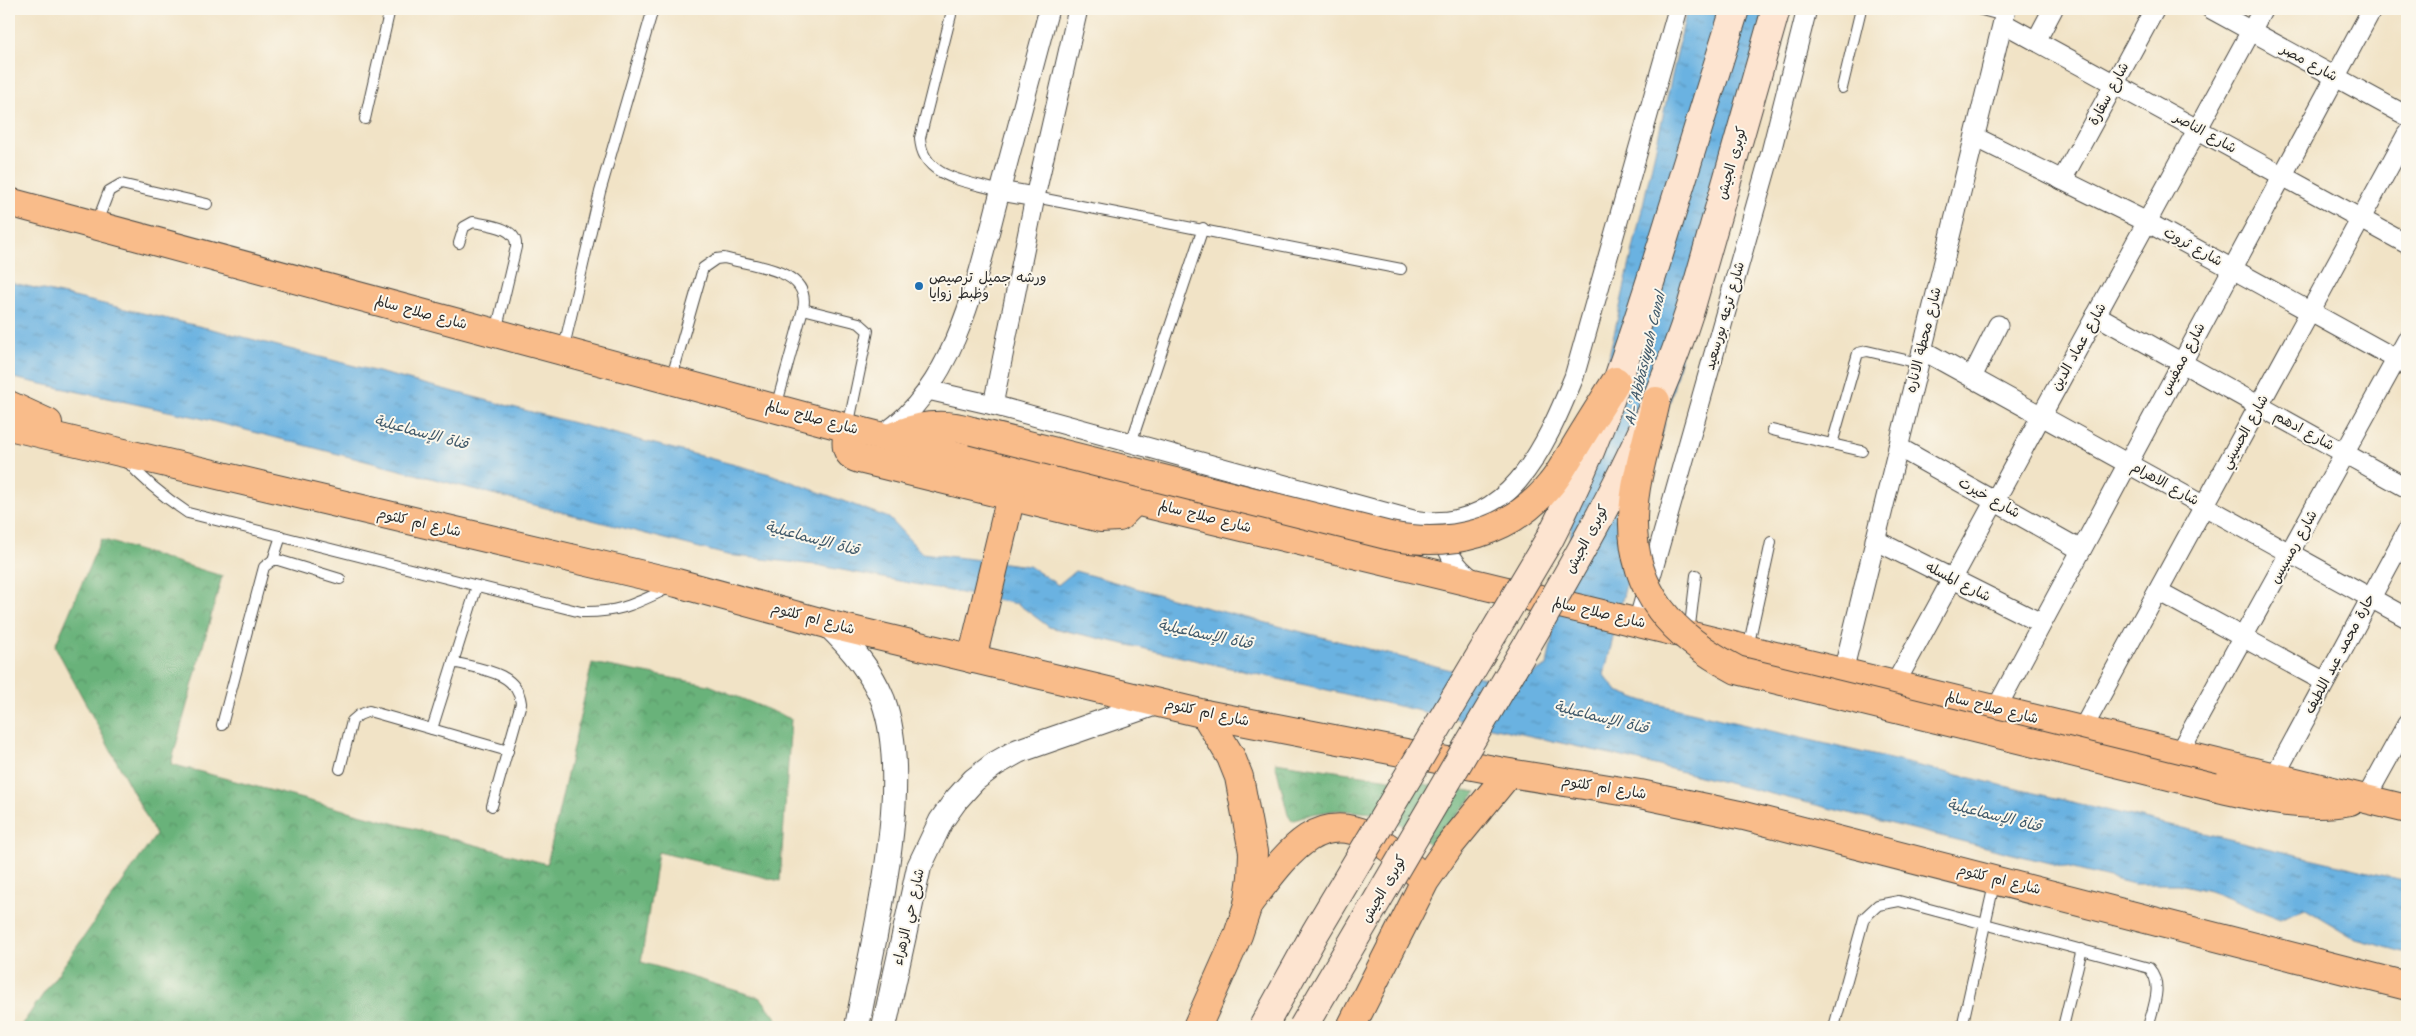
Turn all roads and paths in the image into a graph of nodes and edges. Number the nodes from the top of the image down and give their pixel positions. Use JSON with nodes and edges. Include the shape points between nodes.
{"nodes":[{"id":1,"x":390,"y":9,"type":"edge"},
{"id":2,"x":653,"y":9,"type":"edge"},
{"id":3,"x":1049,"y":9,"type":"edge"},
{"id":4,"x":1078,"y":9,"type":"edge"},
{"id":5,"x":1678,"y":9,"type":"edge"},
{"id":6,"x":1735,"y":9,"type":"edge"},
{"id":7,"x":1776,"y":9,"type":"edge"},
{"id":8,"x":1807,"y":9,"type":"edge"},
{"id":9,"x":1861,"y":9,"type":"edge"},
{"id":10,"x":1978,"y":9,"type":"edge"},
{"id":11,"x":2052,"y":9,"type":"edge"},
{"id":12,"x":2155,"y":9,"type":"edge"},
{"id":13,"x":2211,"y":9,"type":"edge"},
{"id":14,"x":2263,"y":9,"type":"edge"},
{"id":15,"x":2372,"y":9,"type":"edge"},
{"id":16,"x":951,"y":15,"type":"dead end"},
{"id":17,"x":2004,"y":16,"type":"edge"},
{"id":18,"x":2251,"y":31,"type":"junction"},
{"id":19,"x":2036,"y":41,"type":"junction"},
{"id":20,"x":2335,"y":77,"type":"junction"},
{"id":21,"x":2114,"y":84,"type":"junction"},
{"id":22,"x":1842,"y":88,"type":"dead end"},
{"id":23,"x":2407,"y":116,"type":"edge"},
{"id":24,"x":365,"y":119,"type":"dead end"},
{"id":25,"x":2197,"y":129,"type":"junction"},
{"id":26,"x":2407,"y":134,"type":"edge"},
{"id":27,"x":1974,"y":136,"type":"junction"},
{"id":28,"x":2282,"y":175,"type":"junction"},
{"id":29,"x":2062,"y":180,"type":"junction"},
{"id":30,"x":1000,"y":191,"type":"junction"},
{"id":31,"x":1034,"y":196,"type":"junction"},
{"id":32,"x":9,"y":202,"type":"edge"},
{"id":33,"x":207,"y":204,"type":"dead end"},
{"id":34,"x":2361,"y":219,"type":"junction"},
{"id":35,"x":2147,"y":222,"type":"junction"},
{"id":36,"x":95,"y":226,"type":"junction"},
{"id":37,"x":1203,"y":228,"type":"junction"},
{"id":38,"x":459,"y":243,"type":"dead end"},
{"id":39,"x":2407,"y":244,"type":"edge"},
{"id":40,"x":2232,"y":268,"type":"junction"},
{"id":41,"x":1401,"y":269,"type":"dead end"},
{"id":42,"x":803,"y":309,"type":"junction"},
{"id":43,"x":2311,"y":311,"type":"junction"},
{"id":44,"x":2096,"y":315,"type":"junction"},
{"id":45,"x":1998,"y":324,"type":"dead end"},
{"id":46,"x":496,"y":333,"type":"junction"},
{"id":47,"x":2407,"y":340,"type":"edge"},
{"id":48,"x":563,"y":351,"type":"junction"},
{"id":49,"x":1921,"y":356,"type":"junction"},
{"id":50,"x":2181,"y":362,"type":"junction"},
{"id":51,"x":2402,"y":362,"type":"edge"},
{"id":52,"x":1972,"y":377,"type":"junction"},
{"id":53,"x":671,"y":380,"type":"junction"},
{"id":54,"x":1616,"y":381,"type":"junction"},
{"id":55,"x":928,"y":390,"type":"junction"},
{"id":56,"x":1656,"y":401,"type":"junction"},
{"id":57,"x":9,"y":405,"type":"edge"},
{"id":58,"x":993,"y":405,"type":"junction"},
{"id":59,"x":2259,"y":406,"type":"junction"},
{"id":60,"x":775,"y":408,"type":"junction"},
{"id":61,"x":2041,"y":416,"type":"junction"},
{"id":62,"x":9,"y":426,"type":"edge"},
{"id":63,"x":848,"y":428,"type":"junction"},
{"id":64,"x":1772,"y":430,"type":"dead end"},
{"id":65,"x":885,"y":437,"type":"junction"},
{"id":66,"x":1131,"y":443,"type":"junction"},
{"id":67,"x":88,"y":444,"type":"junction"},
{"id":68,"x":1832,"y":444,"type":"junction"},
{"id":69,"x":1898,"y":447,"type":"junction"},
{"id":70,"x":1862,"y":451,"type":"dead end"},
{"id":71,"x":120,"y":453,"type":"junction"},
{"id":72,"x":2345,"y":453,"type":"junction"},
{"id":73,"x":2127,"y":463,"type":"junction"},
{"id":74,"x":2407,"y":488,"type":"edge"},
{"id":75,"x":1135,"y":501,"type":"junction"},
{"id":76,"x":1995,"y":501,"type":"junction"},
{"id":77,"x":2205,"y":506,"type":"junction"},
{"id":78,"x":1008,"y":508,"type":"junction"},
{"id":79,"x":1445,"y":523,"type":"junction"},
{"id":80,"x":2407,"y":531,"type":"edge"},
{"id":81,"x":281,"y":536,"type":"junction"},
{"id":82,"x":1875,"y":540,"type":"junction"},
{"id":83,"x":1771,"y":542,"type":"dead end"},
{"id":84,"x":2081,"y":550,"type":"junction"},
{"id":85,"x":2290,"y":553,"type":"junction"},
{"id":86,"x":273,"y":560,"type":"junction"},
{"id":87,"x":1696,"y":575,"type":"dead end"},
{"id":88,"x":340,"y":579,"type":"dead end"},
{"id":89,"x":1952,"y":579,"type":"junction"},
{"id":90,"x":677,"y":583,"type":"junction"},
{"id":91,"x":1483,"y":584,"type":"junction"},
{"id":92,"x":477,"y":586,"type":"junction"},
{"id":93,"x":2158,"y":591,"type":"junction"},
{"id":94,"x":2371,"y":598,"type":"junction"},
{"id":95,"x":2407,"y":618,"type":"edge"},
{"id":96,"x":1638,"y":622,"type":"junction"},
{"id":97,"x":2040,"y":623,"type":"junction"},
{"id":98,"x":827,"y":624,"type":"junction"},
{"id":99,"x":1688,"y":634,"type":"junction"},
{"id":100,"x":2244,"y":638,"type":"junction"},
{"id":101,"x":1748,"y":649,"type":"junction"},
{"id":102,"x":972,"y":659,"type":"junction"},
{"id":103,"x":453,"y":662,"type":"junction"},
{"id":104,"x":1843,"y":672,"type":"junction"},
{"id":105,"x":2325,"y":682,"type":"junction"},
{"id":106,"x":1895,"y":684,"type":"junction"},
{"id":107,"x":1156,"y":702,"type":"junction"},
{"id":108,"x":1996,"y":709,"type":"junction"},
{"id":109,"x":1205,"y":714,"type":"junction"},
{"id":110,"x":2407,"y":724,"type":"edge"},
{"id":111,"x":222,"y":725,"type":"dead end"},
{"id":112,"x":432,"y":729,"type":"junction"},
{"id":113,"x":2082,"y":730,"type":"junction"},
{"id":114,"x":508,"y":751,"type":"junction"},
{"id":115,"x":2179,"y":753,"type":"junction"},
{"id":116,"x":340,"y":768,"type":"dead end"},
{"id":117,"x":1509,"y":773,"type":"junction"},
{"id":118,"x":2274,"y":777,"type":"junction"},
{"id":119,"x":2366,"y":798,"type":"junction"},
{"id":120,"x":492,"y":806,"type":"dead end"},
{"id":121,"x":2407,"y":809,"type":"edge"},
{"id":122,"x":887,"y":860,"type":"junction"},
{"id":123,"x":919,"y":867,"type":"junction"},
{"id":124,"x":1995,"y":879,"type":"junction"},
{"id":125,"x":1425,"y":881,"type":"junction"},
{"id":126,"x":1248,"y":905,"type":"junction"},
{"id":127,"x":1986,"y":923,"type":"junction"},
{"id":128,"x":2082,"y":950,"type":"junction"},
{"id":129,"x":2407,"y":986,"type":"edge"},
{"id":130,"x":857,"y":1027,"type":"edge"},
{"id":131,"x":884,"y":1027,"type":"edge"},
{"id":132,"x":1197,"y":1027,"type":"edge"},
{"id":133,"x":1264,"y":1027,"type":"edge"},
{"id":134,"x":1303,"y":1027,"type":"edge"},
{"id":135,"x":1351,"y":1027,"type":"edge"},
{"id":136,"x":1834,"y":1027,"type":"edge"},
{"id":137,"x":1962,"y":1027,"type":"edge"},
{"id":138,"x":2063,"y":1027,"type":"edge"},
{"id":139,"x":2148,"y":1027,"type":"edge"}],
"edges":[{"from":1,"to":24,"type":"lane"},
{"from":2,"to":48,"type":"lane","via":[[600,192]]},
{"from":3,"to":30,"type":"street"},
{"from":4,"to":31,"type":"street"},
{"from":5,"to":79,"type":"street","via":[[1574,377],[1553,428],[1521,480],[1502,497],[1477,513]]},
{"from":6,"to":54,"type":"main road","bridge":true},
{"from":7,"to":56,"type":"main road","name":"كوبرى الجيش","bridge":true,"via":[[1691,307]]},
{"from":8,"to":96,"type":"street","name":"شارع ترعه بورسعيد","via":[[1768,162]]},
{"from":9,"to":22,"type":"lane"},
{"from":10,"to":17,"type":"lane"},
{"from":11,"to":19,"type":"street"},
{"from":12,"to":21,"type":"street","name":"شارع سقارة"},
{"from":13,"to":18,"type":"street","name":"شارع مصر"},
{"from":14,"to":18,"type":"street","name":"شارع عماد الدين"},
{"from":15,"to":20,"type":"street","name":"شارع ممفيس"},
{"from":16,"to":30,"type":"lane","via":[[920,138],[921,151],[926,162],[936,171]]},
{"from":17,"to":19,"type":"street","name":"شارع الناصر"},
{"from":17,"to":27,"type":"street","name":"شارع محطة الاناره"},
{"from":18,"to":20,"type":"street","name":"شارع مصر"},
{"from":18,"to":25,"type":"street","name":"شارع عماد الدين"},
{"from":19,"to":21,"type":"street","name":"شارع الناصر"},
{"from":20,"to":23,"type":"street","name":"شارع مصر"},
{"from":20,"to":28,"type":"street","name":"شارع ممفيس"},
{"from":21,"to":25,"type":"street","name":"شارع الناصر"},
{"from":21,"to":29,"type":"street","name":"شارع سقارة"},
{"from":25,"to":28,"type":"street","name":"شارع الناصر"},
{"from":25,"to":35,"type":"street","name":"شارع عماد الدين"},
{"from":26,"to":34,"type":"street","name":"شارع الحسيني"},
{"from":27,"to":29,"type":"street","name":"شارع ثروت"},
{"from":27,"to":49,"type":"street","name":"شارع محطة الاناره"},
{"from":28,"to":34,"type":"street","name":"شارع الناصر"},
{"from":28,"to":40,"type":"street","name":"شارع ممفيس"},
{"from":29,"to":35,"type":"street","name":"شارع ثروت"},
{"from":30,"to":31,"type":"street"},
{"from":30,"to":55,"type":"street","via":[[960,325],[950,351]]},
{"from":31,"to":37,"type":"lane"},
{"from":31,"to":58,"type":"street"},
{"from":32,"to":36,"type":"highway","name":"شارع صلاح سالم"},
{"from":33,"to":36,"type":"lane","via":[[121,184],[109,191]]},
{"from":34,"to":39,"type":"street","name":"شارع الناصر"},
{"from":34,"to":43,"type":"street","name":"شارع الحسيني"},
{"from":35,"to":40,"type":"street","name":"شارع ثروت"},
{"from":35,"to":44,"type":"street","name":"شارع عماد الدين"},
{"from":36,"to":46,"type":"highway","name":"شارع صلاح سالم"},
{"from":37,"to":41,"type":"lane"},
{"from":37,"to":66,"type":"lane"},
{"from":38,"to":46,"type":"lane","via":[[464,227],[474,222],[508,231],[515,238],[516,247]]},
{"from":40,"to":43,"type":"street","name":"شارع ثروت"},
{"from":40,"to":50,"type":"street","name":"شارع ممفيس"},
{"from":42,"to":53,"type":"lane","via":[[802,286],[790,276],[724,258],[708,262],[700,275]]},
{"from":42,"to":60,"type":"lane"},
{"from":42,"to":63,"type":"lane","via":[[859,323],[868,331]]},
{"from":43,"to":51,"type":"street","name":"شارع ثروت"},
{"from":43,"to":59,"type":"street","name":"شارع الحسيني"},
{"from":44,"to":50,"type":"street","name":"شارع ادهم"},
{"from":44,"to":61,"type":"street","name":"شارع عماد الدين"},
{"from":45,"to":52,"type":"street"},
{"from":46,"to":48,"type":"highway","name":"شارع صلاح سالم"},
{"from":47,"to":51,"type":"street","name":"شارع رمسيس"},
{"from":48,"to":53,"type":"highway","name":"شارع صلاح سالم"},
{"from":49,"to":52,"type":"street","name":"شارع الاهرام"},
{"from":49,"to":68,"type":"lane","via":[[1858,353]]},
{"from":49,"to":69,"type":"street","name":"شارع محطة الاناره"},
{"from":50,"to":59,"type":"street","name":"شارع ادهم"},
{"from":50,"to":73,"type":"street","name":"شارع ممفيس"},
{"from":51,"to":72,"type":"street","name":"شارع رمسيس"},
{"from":52,"to":61,"type":"street","name":"شارع الاهرام"},
{"from":53,"to":60,"type":"highway","name":"شارع صلاح سالم"},
{"from":54,"to":65,"type":"highway","bridge":true,"via":[[1552,484],[1534,502],[1500,524],[1452,540],[1421,541],[1390,536],[958,427],[929,425]]},
{"from":54,"to":133,"type":"main road","bridge":true,"via":[[1591,453],[1549,540],[1316,933]]},
{"from":55,"to":58,"type":"street"},
{"from":55,"to":65,"type":"street","via":[[904,420]]},
{"from":56,"to":119,"type":"highway","bridge":true,"via":[[1636,495],[1634,538],[1642,573],[1653,599],[1680,633],[1696,647],[1737,670],[2293,804],[2330,805]]},
{"from":56,"to":134,"type":"main road","name":"كوبرى الجيش","bridge":true,"via":[[1582,551]]},
{"from":57,"to":67,"type":"highway"},
{"from":58,"to":66,"type":"street"},
{"from":59,"to":72,"type":"street","name":"شارع ادهم"},
{"from":59,"to":77,"type":"street","name":"شارع الحسيني"},
{"from":60,"to":63,"type":"highway","name":"شارع صلاح سالم"},
{"from":61,"to":73,"type":"street","name":"شارع الاهرام"},
{"from":61,"to":76,"type":"street","name":"شارع عماد الدين"},
{"from":62,"to":67,"type":"highway","name":"شارع ام كلثوم"},
{"from":63,"to":65,"type":"highway","name":"شارع صلاح سالم"},
{"from":63,"to":78,"type":"highway","via":[[847,449],[854,458]]},
{"from":64,"to":68,"type":"lane"},
{"from":65,"to":75,"type":"highway","name":"شارع صلاح سالم"},
{"from":66,"to":79,"type":"street","via":[[1413,520]]},
{"from":67,"to":71,"type":"highway","name":"شارع ام كلثوم"},
{"from":68,"to":70,"type":"lane"},
{"from":69,"to":76,"type":"street","name":"شارع خيرت"},
{"from":69,"to":82,"type":"street","name":"شارع محطة الاناره"},
{"from":71,"to":81,"type":"lane","via":[[157,491],[188,512]]},
{"from":71,"to":90,"type":"highway","name":"شارع ام كلثوم"},
{"from":72,"to":74,"type":"street","name":"شارع ادهم"},
{"from":72,"to":85,"type":"street","name":"شارع رمسيس"},
{"from":73,"to":77,"type":"street","name":"شارع الاهرام"},
{"from":73,"to":84,"type":"street","name":"شارع ممفيس"},
{"from":75,"to":78,"type":"highway","via":[[1119,517],[1106,519]]},
{"from":75,"to":91,"type":"highway","name":"شارع صلاح سالم"},
{"from":76,"to":84,"type":"street","name":"شارع خيرت"},
{"from":76,"to":89,"type":"street","name":"شارع عماد الدين"},
{"from":77,"to":85,"type":"street","name":"شارع الاهرام"},
{"from":77,"to":93,"type":"street","name":"شارع الحسيني"},
{"from":78,"to":102,"type":"highway"},
{"from":79,"to":91,"type":"street","via":[[1445,542],[1452,559],[1465,574]]},
{"from":80,"to":94,"type":"street","name":"حارة محمد عبد اللطيف"},
{"from":81,"to":86,"type":"lane"},
{"from":81,"to":92,"type":"lane"},
{"from":82,"to":89,"type":"street","name":"شارع المسله"},
{"from":82,"to":104,"type":"street","name":"شارع محطة الاناره"},
{"from":83,"to":101,"type":"lane"},
{"from":84,"to":97,"type":"street","name":"شارع ممفيس"},
{"from":85,"to":94,"type":"street","name":"شارع الاهرام"},
{"from":85,"to":100,"type":"street","name":"شارع رمسيس"},
{"from":86,"to":88,"type":"lane"},
{"from":86,"to":111,"type":"lane","via":[[264,567]]},
{"from":87,"to":99,"type":"lane"},
{"from":89,"to":97,"type":"street","name":"شارع المسله"},
{"from":89,"to":106,"type":"street","name":"شارع عماد الدين"},
{"from":90,"to":92,"type":"lane","via":[[627,608],[606,612],[581,612]]},
{"from":90,"to":98,"type":"highway","name":"شارع ام كلثوم"},
{"from":91,"to":96,"type":"highway","name":"شارع صلاح سالم"},
{"from":92,"to":103,"type":"lane"},
{"from":93,"to":100,"type":"street"},
{"from":93,"to":113,"type":"street","name":"شارع الحسيني"},
{"from":94,"to":95,"type":"street","name":"شارع الاهرام"},
{"from":94,"to":105,"type":"street","name":"حارة محمد عبد اللطيف"},
{"from":96,"to":99,"type":"highway","name":"شارع صلاح سالم"},
{"from":97,"to":108,"type":"street","name":"شارع ممفيس"},
{"from":98,"to":102,"type":"highway","name":"شارع ام كلثوم"},
{"from":98,"to":122,"type":"street","via":[[868,671],[882,699],[891,729],[895,760]]},
{"from":99,"to":101,"type":"highway","name":"شارع صلاح سالم"},
{"from":100,"to":105,"type":"street"},
{"from":100,"to":115,"type":"street","name":"شارع رمسيس"},
{"from":101,"to":104,"type":"highway","name":"شارع صلاح سالم"},
{"from":102,"to":107,"type":"highway","name":"شارع ام كلثوم"},
{"from":103,"to":112,"type":"lane"},
{"from":103,"to":114,"type":"lane","via":[[506,677],[517,688],[521,703]]},
{"from":104,"to":106,"type":"highway","name":"شارع صلاح سالم"},
{"from":105,"to":118,"type":"street","name":"حارة محمد عبد اللطيف"},
{"from":106,"to":108,"type":"highway","name":"شارع صلاح سالم"},
{"from":107,"to":109,"type":"highway","name":"شارع ام كلثوم"},
{"from":107,"to":123,"type":"street","name":"شارع حي الزهراء","via":[[1042,741],[995,764],[956,800],[941,821]]},
{"from":108,"to":113,"type":"highway","name":"شارع صلاح سالم"},
{"from":109,"to":117,"type":"highway","name":"شارع ام كلثوم"},
{"from":109,"to":126,"type":"highway","via":[[1231,757],[1245,803],[1253,852]]},
{"from":110,"to":119,"type":"street"},
{"from":112,"to":114,"type":"lane"},
{"from":112,"to":116,"type":"lane","via":[[369,712],[359,715],[352,721]]},
{"from":113,"to":115,"type":"highway","name":"شارع صلاح سالم"},
{"from":114,"to":120,"type":"lane"},
{"from":115,"to":118,"type":"highway","name":"شارع صلاح سالم"},
{"from":117,"to":124,"type":"highway","name":"شارع ام كلثوم","via":[[1696,805]]},
{"from":117,"to":125,"type":"highway"},
{"from":118,"to":119,"type":"highway","name":"شارع صلاح سالم"},
{"from":119,"to":121,"type":"highway","name":"شارع صلاح سالم"},
{"from":122,"to":123,"type":"street"},
{"from":122,"to":130,"type":"street"},
{"from":123,"to":131,"type":"street","name":"شارع حي الزهراء"},
{"from":124,"to":127,"type":"lane"},
{"from":124,"to":129,"type":"highway","name":"شارع ام كلثوم"},
{"from":125,"to":126,"type":"highway","via":[[1397,854],[1368,834],[1346,829],[1326,831],[1309,837],[1298,846]]},
{"from":125,"to":135,"type":"highway"},
{"from":126,"to":132,"type":"highway"},
{"from":127,"to":128,"type":"lane"},
{"from":127,"to":136,"type":"lane","via":[[1899,901],[1878,905],[1864,918]]},
{"from":127,"to":137,"type":"lane"},
{"from":128,"to":138,"type":"lane"},
{"from":128,"to":139,"type":"lane","via":[[2149,968],[2153,972],[2157,992]]}]}
